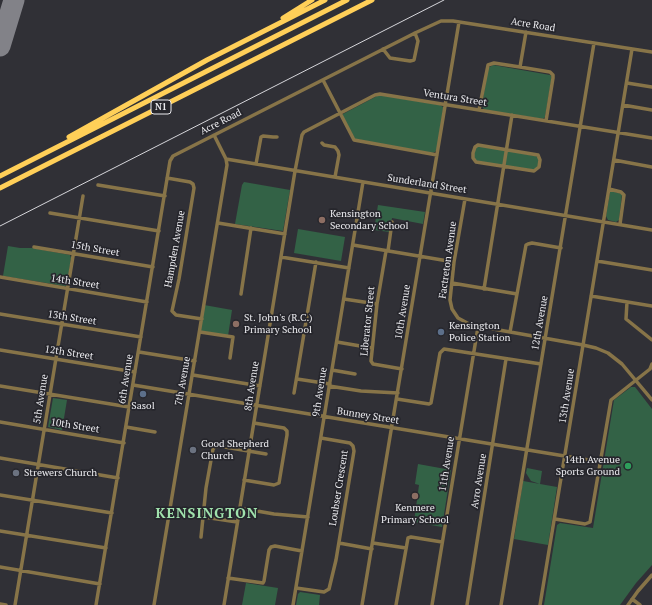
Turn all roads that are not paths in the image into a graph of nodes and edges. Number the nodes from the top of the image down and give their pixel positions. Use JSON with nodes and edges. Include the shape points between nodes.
{"nodes":[{"id":1,"x":312,"y":0,"type":"edge"},
{"id":2,"x":325,"y":0,"type":"edge"},
{"id":3,"x":347,"y":0,"type":"edge"},
{"id":4,"x":372,"y":0,"type":"edge"},
{"id":5,"x":377,"y":0,"type":"edge"},
{"id":6,"x":459,"y":22,"type":"junction"},
{"id":7,"x":322,"y":25,"type":"junction"},
{"id":8,"x":526,"y":32,"type":"junction"},
{"id":9,"x":415,"y":33,"type":"junction"},
{"id":10,"x":251,"y":37,"type":"junction"},
{"id":11,"x":594,"y":43,"type":"junction"},
{"id":12,"x":383,"y":49,"type":"junction"},
{"id":13,"x":632,"y":49,"type":"junction"},
{"id":14,"x":652,"y":52,"type":"edge"},
{"id":15,"x":520,"y":67,"type":"junction"},
{"id":16,"x":323,"y":80,"type":"junction"},
{"id":17,"x":627,"y":83,"type":"junction"},
{"id":18,"x":652,"y":87,"type":"edge"},
{"id":19,"x":446,"y":104,"type":"junction"},
{"id":20,"x":623,"y":105,"type":"junction"},
{"id":21,"x":479,"y":110,"type":"junction"},
{"id":22,"x":652,"y":110,"type":"edge"},
{"id":23,"x":340,"y":113,"type":"junction"},
{"id":24,"x":512,"y":115,"type":"junction"},
{"id":25,"x":546,"y":121,"type":"junction"},
{"id":26,"x":581,"y":126,"type":"junction"},
{"id":27,"x":618,"y":132,"type":"junction"},
{"id":28,"x":214,"y":135,"type":"junction"},
{"id":29,"x":277,"y":136,"type":"dead end"},
{"id":30,"x":652,"y":138,"type":"edge"},
{"id":31,"x":322,"y":143,"type":"dead end"},
{"id":32,"x":507,"y":149,"type":"junction"},
{"id":33,"x":437,"y":155,"type":"junction"},
{"id":34,"x":173,"y":156,"type":"joint"},
{"id":35,"x":226,"y":159,"type":"junction"},
{"id":36,"x":614,"y":160,"type":"junction"},
{"id":37,"x":29,"y":161,"type":"junction"},
{"id":38,"x":256,"y":164,"type":"junction"},
{"id":39,"x":504,"y":166,"type":"junction"},
{"id":40,"x":652,"y":167,"type":"edge"},
{"id":41,"x":295,"y":170,"type":"junction"},
{"id":42,"x":0,"y":176,"type":"edge"},
{"id":43,"x":335,"y":177,"type":"junction"},
{"id":44,"x":168,"y":178,"type":"junction"},
{"id":45,"x":363,"y":182,"type":"junction"},
{"id":46,"x":98,"y":185,"type":"dead end"},
{"id":47,"x":0,"y":188,"type":"edge"},
{"id":48,"x":609,"y":190,"type":"junction"},
{"id":49,"x":431,"y":193,"type":"junction"},
{"id":50,"x":83,"y":196,"type":"dead end"},
{"id":51,"x":164,"y":196,"type":"junction"},
{"id":52,"x":465,"y":199,"type":"junction"},
{"id":53,"x":498,"y":204,"type":"junction"},
{"id":54,"x":50,"y":213,"type":"dead end"},
{"id":55,"x":566,"y":216,"type":"junction"},
{"id":56,"x":79,"y":218,"type":"junction"},
{"id":57,"x":392,"y":222,"type":"dead end"},
{"id":58,"x":603,"y":222,"type":"junction"},
{"id":59,"x":218,"y":223,"type":"junction"},
{"id":60,"x":620,"y":224,"type":"junction"},
{"id":61,"x":251,"y":228,"type":"junction"},
{"id":62,"x":652,"y":230,"type":"edge"},
{"id":63,"x":159,"y":231,"type":"junction"},
{"id":64,"x":285,"y":234,"type":"junction"},
{"id":65,"x":353,"y":245,"type":"junction"},
{"id":66,"x":34,"y":247,"type":"dead end"},
{"id":67,"x":560,"y":248,"type":"junction"},
{"id":68,"x":387,"y":251,"type":"junction"},
{"id":69,"x":74,"y":253,"type":"junction"},
{"id":70,"x":420,"y":256,"type":"junction"},
{"id":71,"x":281,"y":257,"type":"junction"},
{"id":72,"x":597,"y":261,"type":"junction"},
{"id":73,"x":316,"y":262,"type":"junction"},
{"id":74,"x":454,"y":262,"type":"junction"},
{"id":75,"x":153,"y":267,"type":"junction"},
{"id":76,"x":349,"y":268,"type":"junction"},
{"id":77,"x":652,"y":270,"type":"edge"},
{"id":78,"x":0,"y":277,"type":"edge"},
{"id":79,"x":452,"y":283,"type":"junction"},
{"id":80,"x":68,"y":289,"type":"junction"},
{"id":81,"x":484,"y":289,"type":"junction"},
{"id":82,"x":240,"y":294,"type":"dead end"},
{"id":83,"x":517,"y":294,"type":"junction"},
{"id":84,"x":591,"y":296,"type":"junction"},
{"id":85,"x":344,"y":299,"type":"junction"},
{"id":86,"x":147,"y":302,"type":"junction"},
{"id":87,"x":627,"y":302,"type":"junction"},
{"id":88,"x":377,"y":304,"type":"junction"},
{"id":89,"x":652,"y":306,"type":"edge"},
{"id":90,"x":0,"y":314,"type":"edge"},
{"id":91,"x":202,"y":319,"type":"junction"},
{"id":92,"x":62,"y":324,"type":"junction"},
{"id":93,"x":478,"y":327,"type":"junction"},
{"id":94,"x":200,"y":332,"type":"junction"},
{"id":95,"x":510,"y":332,"type":"junction"},
{"id":96,"x":141,"y":337,"type":"junction"},
{"id":97,"x":546,"y":338,"type":"junction"},
{"id":98,"x":652,"y":340,"type":"edge"},
{"id":99,"x":337,"y":342,"type":"junction"},
{"id":100,"x":583,"y":345,"type":"junction"},
{"id":101,"x":372,"y":348,"type":"junction"},
{"id":102,"x":0,"y":350,"type":"edge"},
{"id":103,"x":139,"y":352,"type":"junction"},
{"id":104,"x":474,"y":353,"type":"junction"},
{"id":105,"x":230,"y":358,"type":"dead end"},
{"id":106,"x":56,"y":359,"type":"junction"},
{"id":107,"x":506,"y":359,"type":"junction"},
{"id":108,"x":195,"y":362,"type":"junction"},
{"id":109,"x":541,"y":364,"type":"junction"},
{"id":110,"x":652,"y":364,"type":"edge"},
{"id":111,"x":402,"y":369,"type":"junction"},
{"id":112,"x":332,"y":370,"type":"junction"},
{"id":113,"x":135,"y":372,"type":"junction"},
{"id":114,"x":355,"y":374,"type":"dead end"},
{"id":115,"x":192,"y":375,"type":"junction"},
{"id":116,"x":296,"y":379,"type":"junction"},
{"id":117,"x":636,"y":380,"type":"junction"},
{"id":118,"x":133,"y":385,"type":"junction"},
{"id":119,"x":330,"y":385,"type":"junction"},
{"id":120,"x":0,"y":386,"type":"edge"},
{"id":121,"x":260,"y":386,"type":"junction"},
{"id":122,"x":294,"y":393,"type":"dead end"},
{"id":123,"x":398,"y":393,"type":"junction"},
{"id":124,"x":50,"y":394,"type":"junction"},
{"id":125,"x":189,"y":394,"type":"junction"},
{"id":126,"x":397,"y":399,"type":"junction"},
{"id":127,"x":652,"y":400,"type":"edge"},
{"id":128,"x":257,"y":405,"type":"junction"},
{"id":129,"x":129,"y":407,"type":"junction"},
{"id":130,"x":324,"y":417,"type":"junction"},
{"id":131,"x":0,"y":422,"type":"edge"},
{"id":132,"x":254,"y":423,"type":"junction"},
{"id":133,"x":126,"y":427,"type":"junction"},
{"id":134,"x":392,"y":428,"type":"junction"},
{"id":135,"x":44,"y":430,"type":"junction"},
{"id":136,"x":155,"y":432,"type":"dead end"},
{"id":137,"x":321,"y":438,"type":"junction"},
{"id":138,"x":460,"y":439,"type":"junction"},
{"id":139,"x":124,"y":443,"type":"junction"},
{"id":140,"x":492,"y":444,"type":"junction"},
{"id":141,"x":527,"y":450,"type":"junction"},
{"id":142,"x":249,"y":451,"type":"junction"},
{"id":143,"x":266,"y":454,"type":"dead end"},
{"id":144,"x":565,"y":456,"type":"junction"},
{"id":145,"x":0,"y":458,"type":"edge"},
{"id":146,"x":601,"y":462,"type":"junction"},
{"id":147,"x":38,"y":465,"type":"junction"},
{"id":148,"x":118,"y":478,"type":"junction"},
{"id":149,"x":244,"y":480,"type":"junction"},
{"id":150,"x":0,"y":495,"type":"edge"},
{"id":151,"x":33,"y":500,"type":"junction"},
{"id":152,"x":240,"y":508,"type":"junction"},
{"id":153,"x":112,"y":513,"type":"junction"},
{"id":154,"x":204,"y":517,"type":"junction"},
{"id":155,"x":308,"y":517,"type":"junction"},
{"id":156,"x":554,"y":519,"type":"junction"},
{"id":157,"x":237,"y":522,"type":"junction"},
{"id":158,"x":0,"y":531,"type":"edge"},
{"id":159,"x":27,"y":535,"type":"junction"},
{"id":160,"x":201,"y":537,"type":"dead end"},
{"id":161,"x":442,"y":542,"type":"junction"},
{"id":162,"x":339,"y":543,"type":"junction"},
{"id":163,"x":373,"y":543,"type":"junction"},
{"id":164,"x":106,"y":548,"type":"junction"},
{"id":165,"x":406,"y":548,"type":"junction"},
{"id":166,"x":372,"y":549,"type":"junction"},
{"id":167,"x":302,"y":551,"type":"junction"},
{"id":168,"x":0,"y":567,"type":"edge"},
{"id":169,"x":21,"y":570,"type":"junction"},
{"id":170,"x":652,"y":574,"type":"edge"},
{"id":171,"x":228,"y":578,"type":"junction"},
{"id":172,"x":100,"y":584,"type":"junction"},
{"id":173,"x":296,"y":588,"type":"junction"},
{"id":174,"x":632,"y":599,"type":"junction"},
{"id":175,"x":0,"y":604,"type":"edge"},
{"id":176,"x":6,"y":605,"type":"edge"},
{"id":177,"x":15,"y":605,"type":"edge"},
{"id":178,"x":96,"y":605,"type":"edge"},
{"id":179,"x":154,"y":605,"type":"edge"},
{"id":180,"x":224,"y":605,"type":"edge"},
{"id":181,"x":293,"y":605,"type":"edge"},
{"id":182,"x":362,"y":605,"type":"edge"},
{"id":183,"x":396,"y":605,"type":"edge"},
{"id":184,"x":432,"y":605,"type":"edge"},
{"id":185,"x":467,"y":605,"type":"edge"},
{"id":186,"x":503,"y":605,"type":"edge"},
{"id":187,"x":540,"y":605,"type":"edge"},
{"id":188,"x":628,"y":605,"type":"edge"},
{"id":189,"x":640,"y":605,"type":"edge"}],
"edges":[{"from":1,"to":10,"type":"highway"},
{"from":2,"to":10,"type":"highway"},
{"from":3,"to":37,"type":"highway","number":"N1"},
{"from":4,"to":7,"type":"highway","number":"N1"},
{"from":5,"to":7,"type":"highway"},
{"from":6,"to":8,"type":"street","name":"Acre Road"},
{"from":6,"to":9,"type":"street","name":"Acre Road","via":[[441,21]]},
{"from":6,"to":19,"type":"street","name":"10th Avenue"},
{"from":7,"to":47,"type":"highway","number":"N1"},
{"from":8,"to":11,"type":"street","name":"Acre Road"},
{"from":8,"to":15,"type":"street"},
{"from":9,"to":12,"type":"street","name":"Acre Road"},
{"from":9,"to":12,"type":"street","via":[[418,41],[414,60],[390,58]]},
{"from":10,"to":37,"type":"highway","via":[[164,83]]},
{"from":11,"to":13,"type":"street","name":"Acre Road"},
{"from":11,"to":26,"type":"street","name":"12th Avenue"},
{"from":12,"to":16,"type":"street","name":"Acre Road"},
{"from":13,"to":14,"type":"street","name":"Acre Road"},
{"from":13,"to":17,"type":"street","name":"13th Avenue"},
{"from":15,"to":21,"type":"street","via":[[494,63],[488,66]]},
{"from":15,"to":25,"type":"street","via":[[550,72],[553,75]]},
{"from":16,"to":23,"type":"street"},
{"from":16,"to":28,"type":"street","name":"Acre Road"},
{"from":17,"to":18,"type":"street"},
{"from":17,"to":20,"type":"street","name":"13th Avenue"},
{"from":19,"to":21,"type":"street","name":"Ventura Street"},
{"from":19,"to":23,"type":"street","name":"Ventura Street","via":[[378,94]]},
{"from":19,"to":33,"type":"street","name":"10th Avenue"},
{"from":20,"to":22,"type":"street"},
{"from":20,"to":27,"type":"street","name":"13th Avenue"},
{"from":21,"to":24,"type":"street","name":"Ventura Street"},
{"from":23,"to":33,"type":"street","via":[[356,142]]},
{"from":23,"to":41,"type":"street","name":"Ventura Street","via":[[302,133]]},
{"from":24,"to":25,"type":"street","name":"Ventura Street"},
{"from":24,"to":32,"type":"street"},
{"from":25,"to":26,"type":"street","name":"Ventura Street"},
{"from":26,"to":27,"type":"street","name":"Ventura Street"},
{"from":26,"to":55,"type":"street","name":"12th Avenue"},
{"from":27,"to":30,"type":"street","name":"Ventura Street"},
{"from":27,"to":36,"type":"street","name":"13th Avenue"},
{"from":28,"to":34,"type":"street","name":"Acre Road"},
{"from":28,"to":35,"type":"street"},
{"from":29,"to":38,"type":"street","via":[[261,137]]},
{"from":31,"to":43,"type":"street","via":[[335,147],[338,151]]},
{"from":32,"to":39,"type":"street"},
{"from":32,"to":39,"type":"street","via":[[478,145],[473,153],[476,162]]},
{"from":32,"to":39,"type":"street","via":[[538,155],[539,164],[538,169],[534,171]]},
{"from":33,"to":49,"type":"street","name":"10th Avenue"},
{"from":34,"to":44,"type":"street","name":"6th Avenue"},
{"from":35,"to":38,"type":"street","name":"Sunderland Street"},
{"from":35,"to":59,"type":"street","name":"7th Avenue","via":[[228,165]]},
{"from":36,"to":40,"type":"street"},
{"from":36,"to":48,"type":"street","name":"13th Avenue"},
{"from":37,"to":42,"type":"highway","number":"N1"},
{"from":38,"to":41,"type":"street","name":"Sunderland Street"},
{"from":39,"to":53,"type":"street"},
{"from":41,"to":43,"type":"street","name":"Sunderland Street"},
{"from":41,"to":64,"type":"street","name":"8th Avenue"},
{"from":43,"to":45,"type":"street","name":"Sunderland Street"},
{"from":44,"to":51,"type":"street","name":"6th Avenue"},
{"from":44,"to":91,"type":"street","name":"Hampden Avenue","via":[[190,182],[194,188],[172,311],[176,315]]},
{"from":45,"to":49,"type":"street","name":"Sunderland Street"},
{"from":45,"to":65,"type":"street","name":"9th Avenue"},
{"from":46,"to":51,"type":"street"},
{"from":48,"to":58,"type":"street","name":"13th Avenue"},
{"from":48,"to":60,"type":"street","via":[[624,195]]},
{"from":49,"to":52,"type":"street","name":"Sunderland Street"},
{"from":49,"to":70,"type":"street","name":"10th Avenue"},
{"from":50,"to":56,"type":"street","name":"5th Avenue"},
{"from":51,"to":63,"type":"street","name":"6th Avenue"},
{"from":52,"to":53,"type":"street","name":"Sunderland Street"},
{"from":52,"to":74,"type":"street","name":"Factreton Avenue"},
{"from":53,"to":55,"type":"street","name":"Sunderland Street"},
{"from":53,"to":81,"type":"street"},
{"from":54,"to":56,"type":"street"},
{"from":55,"to":58,"type":"street","name":"Sunderland Street"},
{"from":55,"to":67,"type":"street","name":"12th Avenue"},
{"from":56,"to":63,"type":"street"},
{"from":56,"to":69,"type":"street","name":"5th Avenue"},
{"from":57,"to":68,"type":"street","name":"Liberator Street"},
{"from":58,"to":60,"type":"street","name":"Sunderland Street"},
{"from":58,"to":72,"type":"street","name":"13th Avenue"},
{"from":59,"to":61,"type":"street"},
{"from":59,"to":91,"type":"street","name":"7th Avenue"},
{"from":60,"to":62,"type":"street","name":"Sunderland Street"},
{"from":61,"to":64,"type":"street"},
{"from":61,"to":82,"type":"street"},
{"from":63,"to":75,"type":"street","name":"6th Avenue"},
{"from":64,"to":71,"type":"street","name":"8th Avenue"},
{"from":65,"to":68,"type":"street"},
{"from":65,"to":76,"type":"street","name":"9th Avenue"},
{"from":66,"to":69,"type":"street","name":"15th Street"},
{"from":67,"to":83,"type":"street","via":[[532,243],[526,245]]},
{"from":67,"to":97,"type":"street","name":"12th Avenue"},
{"from":68,"to":70,"type":"street"},
{"from":68,"to":88,"type":"street","name":"Liberator Street"},
{"from":69,"to":75,"type":"street","name":"15th Street"},
{"from":69,"to":80,"type":"street","name":"5th Avenue"},
{"from":70,"to":74,"type":"street"},
{"from":70,"to":111,"type":"street","name":"10th Avenue"},
{"from":71,"to":73,"type":"street"},
{"from":71,"to":121,"type":"street","name":"8th Avenue"},
{"from":72,"to":77,"type":"street"},
{"from":72,"to":84,"type":"street","name":"13th Avenue"},
{"from":73,"to":76,"type":"street"},
{"from":73,"to":116,"type":"street"},
{"from":74,"to":79,"type":"street","name":"Factreton Avenue"},
{"from":75,"to":86,"type":"street","name":"6th Avenue"},
{"from":76,"to":85,"type":"street","name":"9th Avenue"},
{"from":78,"to":80,"type":"street","name":"14th Street"},
{"from":79,"to":81,"type":"street"},
{"from":79,"to":93,"type":"street","name":"Factreton Avenue","via":[[450,300],[454,314],[466,324]]},
{"from":80,"to":86,"type":"street","name":"14th Street"},
{"from":80,"to":92,"type":"street","name":"5th Avenue"},
{"from":81,"to":83,"type":"street"},
{"from":83,"to":95,"type":"street"},
{"from":84,"to":87,"type":"street"},
{"from":84,"to":100,"type":"street","name":"13th Avenue"},
{"from":85,"to":88,"type":"street"},
{"from":85,"to":99,"type":"street","name":"9th Avenue"},
{"from":86,"to":96,"type":"street","name":"6th Avenue"},
{"from":87,"to":89,"type":"street"},
{"from":87,"to":98,"type":"street","via":[[626,319]]},
{"from":88,"to":101,"type":"street","name":"Liberator Street"},
{"from":90,"to":92,"type":"street","name":"13th Street"},
{"from":91,"to":94,"type":"street","name":"7th Avenue"},
{"from":92,"to":96,"type":"street","name":"13th Street"},
{"from":92,"to":106,"type":"street","name":"5th Avenue"},
{"from":93,"to":95,"type":"street","name":"Factreton Avenue"},
{"from":93,"to":104,"type":"street","name":"11th Avenue"},
{"from":94,"to":105,"type":"street","via":[[233,337]]},
{"from":94,"to":108,"type":"street","name":"7th Avenue"},
{"from":95,"to":97,"type":"street","name":"Factreton Avenue"},
{"from":96,"to":103,"type":"street","name":"6th Avenue"},
{"from":97,"to":100,"type":"street","name":"Factreton Avenue"},
{"from":97,"to":109,"type":"street","name":"12th Avenue"},
{"from":99,"to":101,"type":"street"},
{"from":99,"to":112,"type":"street","name":"9th Avenue"},
{"from":100,"to":117,"type":"street","name":"Factreton Avenue","via":[[612,356]]},
{"from":100,"to":144,"type":"street","name":"13th Avenue"},
{"from":101,"to":111,"type":"street","name":"Liberator Street","via":[[371,361],[374,364]]},
{"from":102,"to":106,"type":"street","name":"12th Street"},
{"from":103,"to":108,"type":"street"},
{"from":103,"to":113,"type":"street","name":"6th Avenue"},
{"from":104,"to":107,"type":"street"},
{"from":104,"to":126,"type":"street","via":[[441,350],[430,404]]},
{"from":104,"to":138,"type":"street","name":"11th Avenue"},
{"from":106,"to":113,"type":"street","name":"12th Street"},
{"from":106,"to":124,"type":"street","name":"5th Avenue"},
{"from":107,"to":109,"type":"street"},
{"from":107,"to":140,"type":"street","name":"Avro Avenue"},
{"from":108,"to":115,"type":"street","name":"7th Avenue"},
{"from":109,"to":141,"type":"street","name":"12th Avenue"},
{"from":110,"to":117,"type":"street","via":[[650,369]]},
{"from":111,"to":123,"type":"street","name":"10th Avenue"},
{"from":112,"to":114,"type":"street"},
{"from":112,"to":119,"type":"street","name":"9th Avenue"},
{"from":113,"to":118,"type":"street","name":"6th Avenue"},
{"from":115,"to":121,"type":"street"},
{"from":115,"to":125,"type":"street","name":"7th Avenue"},
{"from":116,"to":119,"type":"street"},
{"from":116,"to":122,"type":"street"},
{"from":117,"to":127,"type":"street","name":"Factreton Avenue"},
{"from":117,"to":146,"type":"street","via":[[611,400]]},
{"from":118,"to":125,"type":"street","name":"Bunney Street"},
{"from":118,"to":129,"type":"street","name":"6th Avenue"},
{"from":119,"to":123,"type":"street","via":[[361,391]]},
{"from":119,"to":130,"type":"street","name":"9th Avenue"},
{"from":120,"to":124,"type":"street"},
{"from":121,"to":128,"type":"street","name":"8th Avenue"},
{"from":123,"to":126,"type":"street","name":"10th Avenue"},
{"from":124,"to":129,"type":"street"},
{"from":124,"to":135,"type":"street","name":"5th Avenue"},
{"from":125,"to":128,"type":"street","name":"Bunney Street"},
{"from":125,"to":179,"type":"street","name":"7th Avenue"},
{"from":126,"to":134,"type":"street","name":"10th Avenue"},
{"from":128,"to":130,"type":"street","name":"Bunney Street"},
{"from":128,"to":132,"type":"street","name":"8th Avenue"},
{"from":129,"to":133,"type":"street","name":"6th Avenue"},
{"from":130,"to":134,"type":"street","name":"Bunney Street"},
{"from":130,"to":137,"type":"street","name":"9th Avenue"},
{"from":131,"to":135,"type":"street","name":"10th Street"},
{"from":132,"to":142,"type":"street","name":"8th Avenue"},
{"from":132,"to":149,"type":"street","via":[[285,429],[285,450],[278,484]]},
{"from":133,"to":136,"type":"street"},
{"from":133,"to":139,"type":"street","name":"6th Avenue"},
{"from":134,"to":138,"type":"street","name":"Bunney Street"},
{"from":134,"to":163,"type":"street","name":"10th Avenue"},
{"from":135,"to":139,"type":"street","name":"10th Street"},
{"from":135,"to":147,"type":"street","name":"5th Avenue"},
{"from":137,"to":155,"type":"street","name":"9th Avenue"},
{"from":137,"to":162,"type":"street","name":"Loubser Crescent","via":[[350,443],[354,448]]},
{"from":138,"to":140,"type":"street","name":"Bunney Street"},
{"from":138,"to":161,"type":"street","name":"11th Avenue"},
{"from":139,"to":148,"type":"street","name":"6th Avenue"},
{"from":140,"to":141,"type":"street","name":"Bunney Street"},
{"from":140,"to":185,"type":"street","name":"Avro Avenue"},
{"from":141,"to":144,"type":"street","name":"Bunney Street"},
{"from":141,"to":186,"type":"street","name":"12th Avenue"},
{"from":142,"to":143,"type":"street"},
{"from":142,"to":149,"type":"street","name":"8th Avenue"},
{"from":142,"to":154,"type":"street","via":[[218,446],[213,449]]},
{"from":144,"to":146,"type":"street","name":"Bunney Street"},
{"from":144,"to":156,"type":"street","name":"13th Avenue"},
{"from":145,"to":147,"type":"street"},
{"from":146,"to":156,"type":"street","via":[[590,522],[585,524]]},
{"from":147,"to":148,"type":"street"},
{"from":147,"to":151,"type":"street","name":"5th Avenue"},
{"from":148,"to":153,"type":"street","name":"6th Avenue"},
{"from":149,"to":152,"type":"street","name":"8th Avenue"},
{"from":150,"to":151,"type":"street"},
{"from":151,"to":153,"type":"street"},
{"from":151,"to":159,"type":"street","name":"5th Avenue"},
{"from":152,"to":155,"type":"street"},
{"from":152,"to":157,"type":"street","name":"8th Avenue"},
{"from":153,"to":164,"type":"street","name":"6th Avenue"},
{"from":154,"to":157,"type":"street"},
{"from":154,"to":160,"type":"street"},
{"from":155,"to":167,"type":"street","name":"9th Avenue"},
{"from":156,"to":187,"type":"street","name":"13th Avenue"},
{"from":157,"to":171,"type":"street","name":"8th Avenue"},
{"from":158,"to":159,"type":"street"},
{"from":159,"to":164,"type":"street"},
{"from":159,"to":169,"type":"street","name":"5th Avenue"},
{"from":161,"to":165,"type":"street","via":[[410,537]]},
{"from":161,"to":184,"type":"street","name":"11th Avenue"},
{"from":162,"to":166,"type":"street"},
{"from":162,"to":173,"type":"street","name":"Loubser Crescent","via":[[327,591]]},
{"from":163,"to":165,"type":"street"},
{"from":163,"to":166,"type":"street","name":"10th Avenue"},
{"from":164,"to":172,"type":"street","name":"6th Avenue"},
{"from":165,"to":183,"type":"street"},
{"from":166,"to":182,"type":"street","name":"10th Avenue"},
{"from":167,"to":171,"type":"street","via":[[271,547],[263,583]]},
{"from":167,"to":173,"type":"street","name":"9th Avenue"},
{"from":168,"to":169,"type":"street"},
{"from":169,"to":172,"type":"street"},
{"from":169,"to":177,"type":"street","name":"5th Avenue"},
{"from":170,"to":174,"type":"street"},
{"from":171,"to":180,"type":"street","name":"8th Avenue"},
{"from":172,"to":178,"type":"street","name":"6th Avenue"},
{"from":173,"to":181,"type":"street","name":"9th Avenue"},
{"from":174,"to":188,"type":"street"},
{"from":174,"to":189,"type":"street"},
{"from":175,"to":176,"type":"street"}]}
